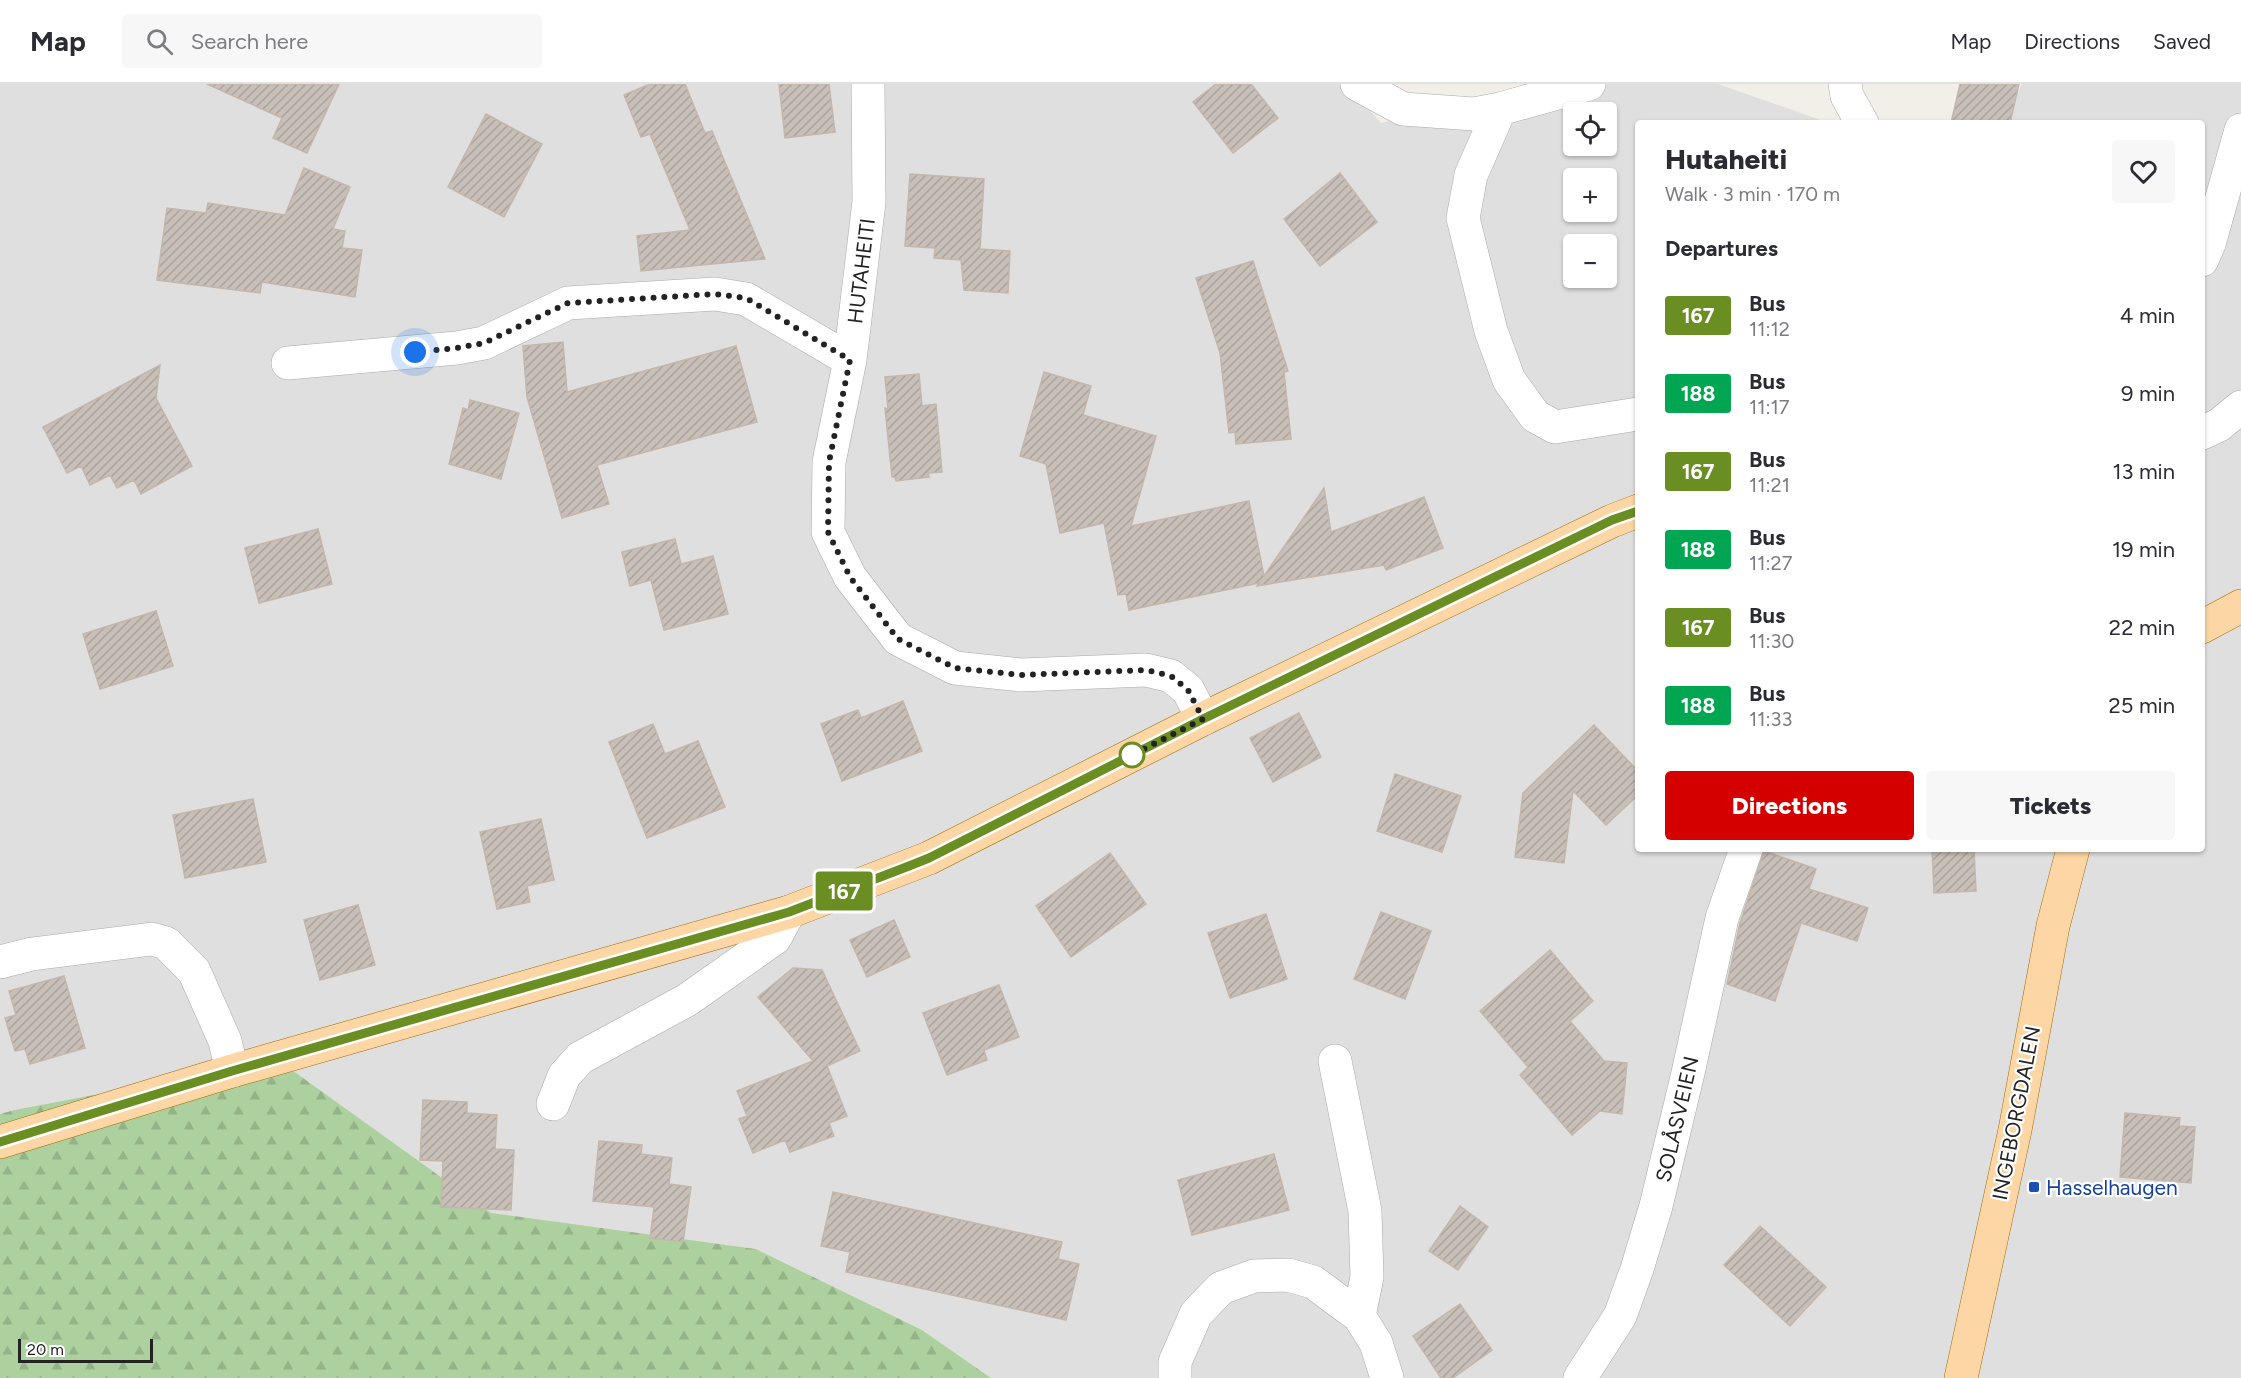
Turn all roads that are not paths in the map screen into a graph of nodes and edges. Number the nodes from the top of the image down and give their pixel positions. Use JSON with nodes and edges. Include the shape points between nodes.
{"nodes":[{"id":1,"x":867,"y":84,"type":"edge"},
{"id":2,"x":1357,"y":84,"type":"edge"},
{"id":3,"x":1589,"y":84,"type":"edge"},
{"id":4,"x":1845,"y":84,"type":"edge"},
{"id":5,"x":1500,"y":109,"type":"junction"},
{"id":6,"x":1860,"y":120,"type":"edge"},
{"id":7,"x":2241,"y":130,"type":"edge"},
{"id":8,"x":2205,"y":254,"type":"edge"},
{"id":9,"x":850,"y":360,"type":"junction"},
{"id":10,"x":288,"y":363,"type":"dead end"},
{"id":11,"x":2241,"y":407,"type":"edge"},
{"id":12,"x":1635,"y":414,"type":"edge"},
{"id":13,"x":2205,"y":432,"type":"edge"},
{"id":14,"x":1635,"y":512,"type":"edge"},
{"id":15,"x":2241,"y":606,"type":"edge"},
{"id":16,"x":2205,"y":625,"type":"edge"},
{"id":17,"x":1203,"y":719,"type":"junction"},
{"id":18,"x":1745,"y":852,"type":"edge"},
{"id":19,"x":2072,"y":852,"type":"edge"},
{"id":20,"x":789,"y":912,"type":"junction"},
{"id":21,"x":0,"y":962,"type":"edge"},
{"id":22,"x":1335,"y":1061,"type":"dead end"},
{"id":23,"x":232,"y":1071,"type":"junction"},
{"id":24,"x":553,"y":1104,"type":"dead end"},
{"id":25,"x":0,"y":1142,"type":"edge"},
{"id":26,"x":1359,"y":1316,"type":"junction"},
{"id":27,"x":1174,"y":1378,"type":"edge"},
{"id":28,"x":1387,"y":1378,"type":"edge"},
{"id":29,"x":1580,"y":1378,"type":"edge"},
{"id":30,"x":1961,"y":1378,"type":"edge"}],
"edges":[{"from":1,"to":9,"type":"street","name":"HUTAHEITI","via":[[869,202]]},
{"from":2,"to":5,"type":"street","via":[[1403,108],[1474,114]]},
{"from":3,"to":5,"type":"street"},
{"from":4,"to":6,"type":"street"},
{"from":5,"to":12,"type":"street","via":[[1471,175],[1463,218],[1491,331],[1509,380],[1535,416],[1555,427]]},
{"from":7,"to":8,"type":"street"},
{"from":9,"to":10,"type":"street","via":[[746,298],[715,294],[568,303],[484,343]]},
{"from":9,"to":17,"type":"street","name":"HUTAHEITI","via":[[829,462],[828,532],[850,577],[898,639],[955,668],[1021,675],[1146,670],[1171,676],[1188,690]]},
{"from":11,"to":13,"type":"street"},
{"from":14,"to":17,"type":"main road"},
{"from":15,"to":16,"type":"main road"},
{"from":17,"to":20,"type":"main road","via":[[929,858]]},
{"from":18,"to":29,"type":"street","name":"SOLÅSVEIEN","via":[[1722,918],[1656,1206],[1637,1269],[1620,1316]]},
{"from":19,"to":30,"type":"main road","name":"INGEBORGDALEN","via":[[2052,926],[2014,1130]]},
{"from":20,"to":23,"type":"main road"},
{"from":20,"to":24,"type":"street","via":[[775,938],[695,994],[580,1058],[564,1077]]},
{"from":21,"to":23,"type":"street","via":[[32,954],[152,939],[166,942],[194,971],[225,1041]]},
{"from":22,"to":26,"type":"street","via":[[1365,1211],[1367,1277]]},
{"from":23,"to":25,"type":"main road"},
{"from":26,"to":27,"type":"street","via":[[1313,1282],[1288,1275],[1254,1276],[1221,1288],[1196,1314],[1175,1362]]},
{"from":26,"to":28,"type":"street","via":[[1376,1343]]}]}
